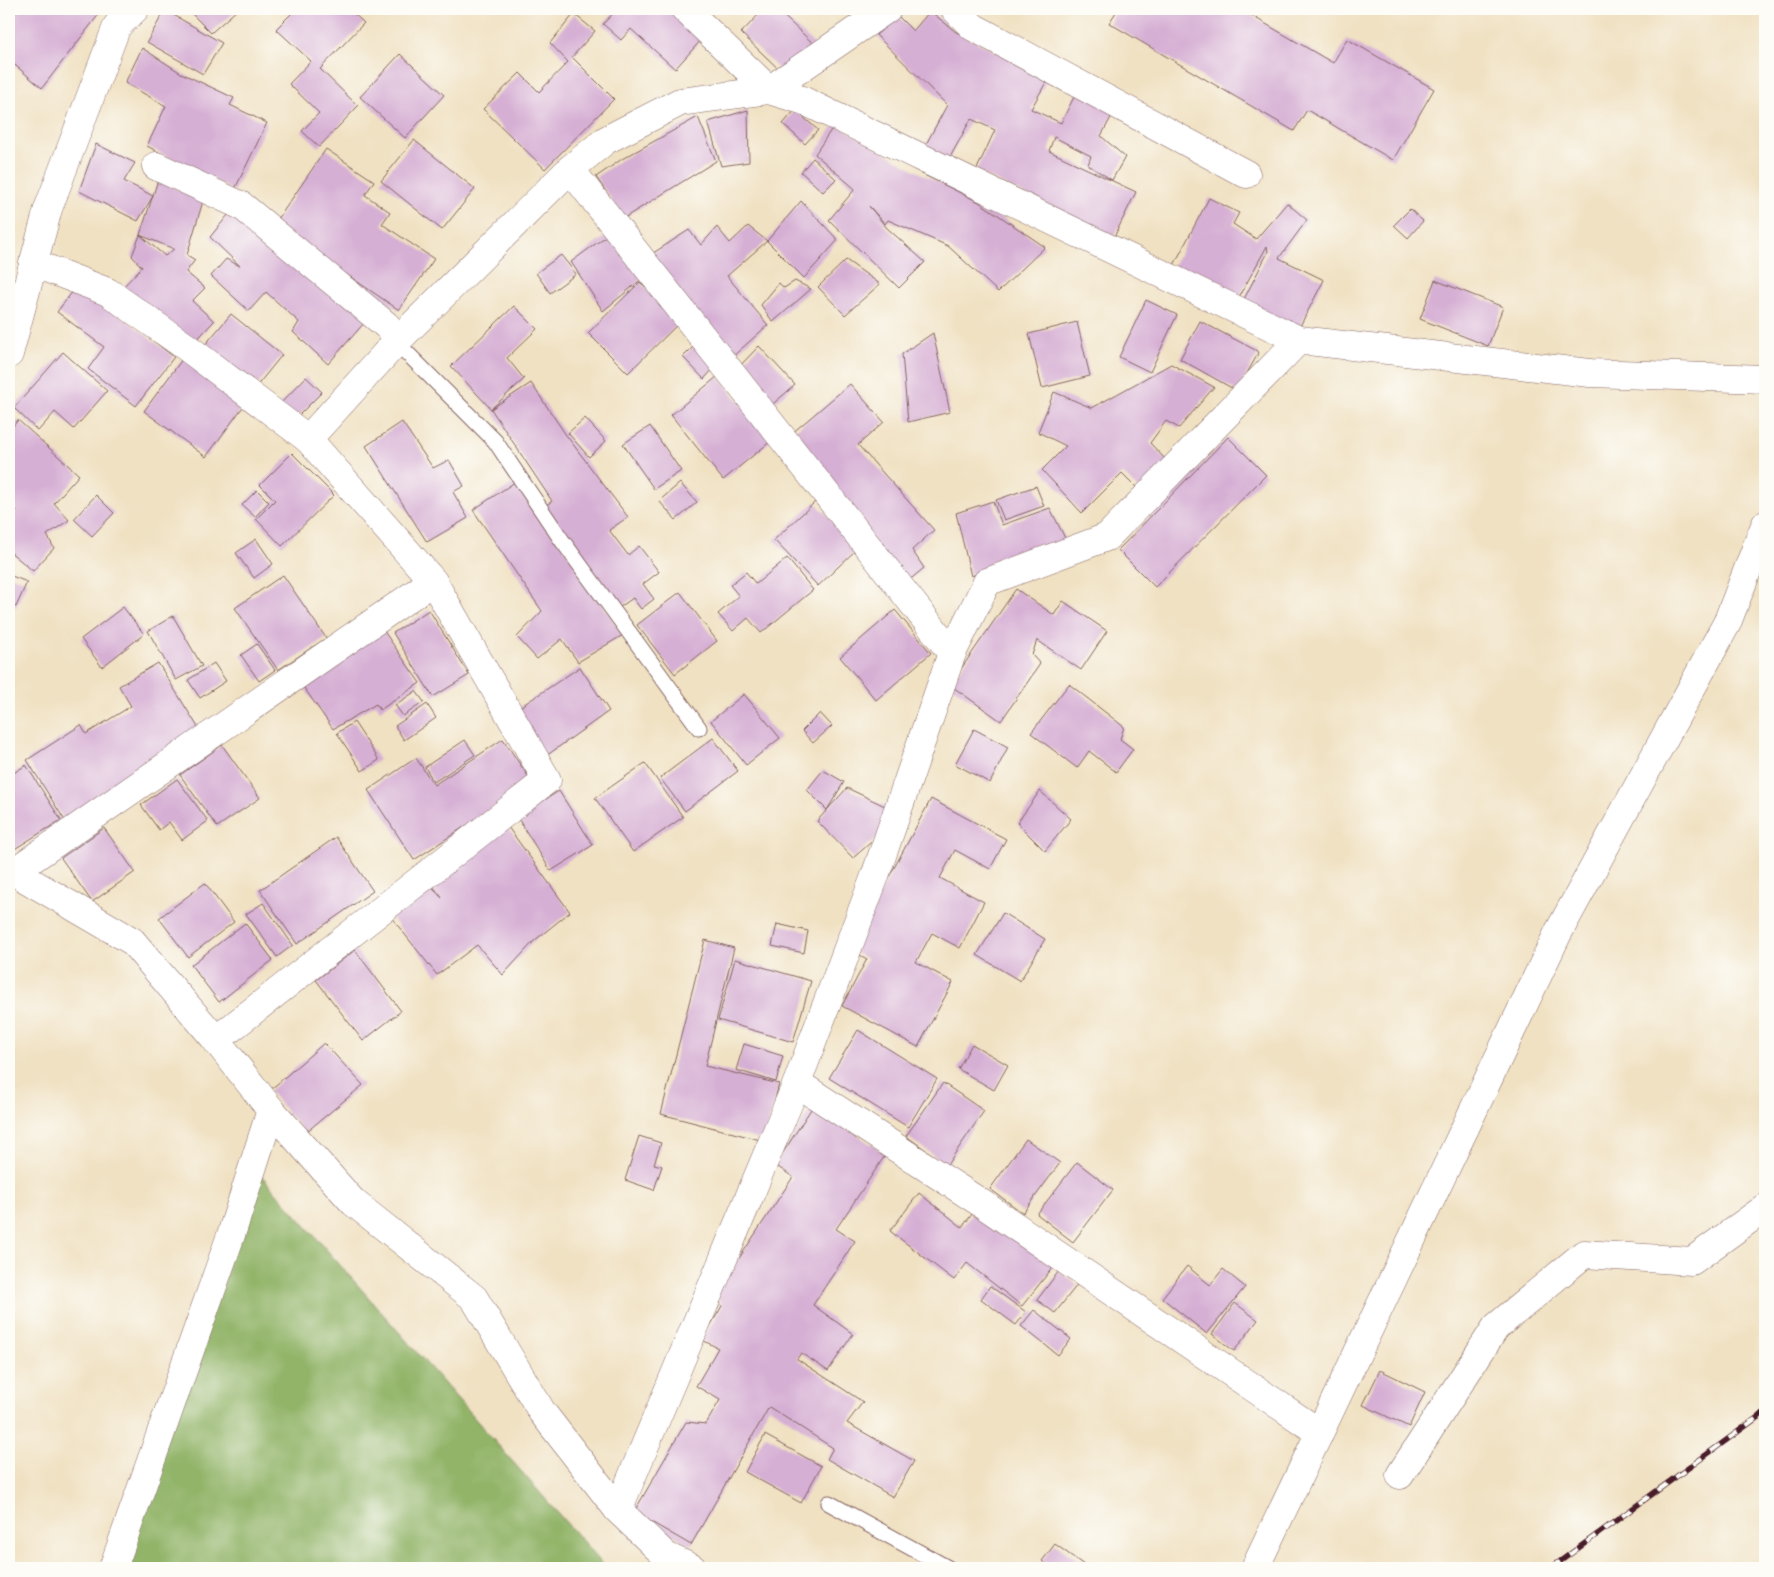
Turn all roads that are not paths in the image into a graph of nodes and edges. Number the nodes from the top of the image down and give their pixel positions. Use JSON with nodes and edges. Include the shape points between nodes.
{"nodes":[{"id":1,"x":135,"y":9,"type":"edge"},
{"id":2,"x":685,"y":9,"type":"edge"},
{"id":3,"x":887,"y":9,"type":"edge"},
{"id":4,"x":954,"y":9,"type":"edge"},
{"id":5,"x":769,"y":90,"type":"junction"},
{"id":6,"x":156,"y":166,"type":"dead end"},
{"id":7,"x":570,"y":169,"type":"junction"},
{"id":8,"x":1246,"y":174,"type":"dead end"},
{"id":9,"x":33,"y":263,"type":"junction"},
{"id":10,"x":397,"y":340,"type":"junction"},
{"id":11,"x":1299,"y":340,"type":"junction"},
{"id":12,"x":9,"y":354,"type":"edge"},
{"id":13,"x":1765,"y":379,"type":"edge"},
{"id":14,"x":308,"y":439,"type":"junction"},
{"id":15,"x":1765,"y":525,"type":"edge"},
{"id":16,"x":433,"y":581,"type":"junction"},
{"id":17,"x":952,"y":653,"type":"junction"},
{"id":18,"x":699,"y":728,"type":"dead end"},
{"id":19,"x":10,"y":871,"type":"edge"},
{"id":20,"x":216,"y":1040,"type":"junction"},
{"id":21,"x":797,"y":1083,"type":"junction"},
{"id":22,"x":270,"y":1110,"type":"junction"},
{"id":23,"x":1765,"y":1208,"type":"edge"},
{"id":24,"x":1320,"y":1433,"type":"junction"},
{"id":25,"x":1400,"y":1475,"type":"dead end"},
{"id":26,"x":829,"y":1503,"type":"dead end"},
{"id":27,"x":618,"y":1510,"type":"junction"},
{"id":28,"x":113,"y":1568,"type":"edge"},
{"id":29,"x":692,"y":1568,"type":"edge"},
{"id":30,"x":948,"y":1568,"type":"edge"},
{"id":31,"x":1255,"y":1568,"type":"edge"}],
"edges":[{"from":1,"to":9,"type":"street","via":[[117,26],[48,209]]},
{"from":2,"to":5,"type":"street"},
{"from":3,"to":5,"type":"street"},
{"from":4,"to":8,"type":"street","via":[[973,26]]},
{"from":5,"to":7,"type":"street","via":[[680,102],[606,140]]},
{"from":5,"to":11,"type":"street","via":[[802,100]]},
{"from":6,"to":10,"type":"street","via":[[242,206],[386,326]]},
{"from":7,"to":10,"type":"street"},
{"from":7,"to":17,"type":"street"},
{"from":9,"to":12,"type":"street"},
{"from":9,"to":14,"type":"street","via":[[108,292]]},
{"from":10,"to":14,"type":"street"},
{"from":10,"to":18,"type":"lane","via":[[495,441]]},
{"from":11,"to":13,"type":"street","via":[[1590,372]]},
{"from":11,"to":17,"type":"street","via":[[1106,537],[988,582]]},
{"from":14,"to":16,"type":"street"},
{"from":15,"to":24,"type":"street","via":[[1727,623],[1558,933]]},
{"from":16,"to":19,"type":"street"},
{"from":16,"to":20,"type":"street","via":[[547,780]]},
{"from":17,"to":21,"type":"street","via":[[875,876]]},
{"from":19,"to":20,"type":"street","via":[[132,941]]},
{"from":20,"to":22,"type":"street"},
{"from":21,"to":24,"type":"street","via":[[981,1203]]},
{"from":21,"to":27,"type":"street"},
{"from":22,"to":27,"type":"street","via":[[352,1202],[474,1298],[542,1412]]},
{"from":22,"to":28,"type":"street","via":[[231,1235]]},
{"from":23,"to":25,"type":"street","via":[[1692,1261],[1584,1254],[1496,1327]]},
{"from":24,"to":31,"type":"street"},
{"from":26,"to":30,"type":"lane"},
{"from":27,"to":29,"type":"street","via":[[666,1556]]}]}
